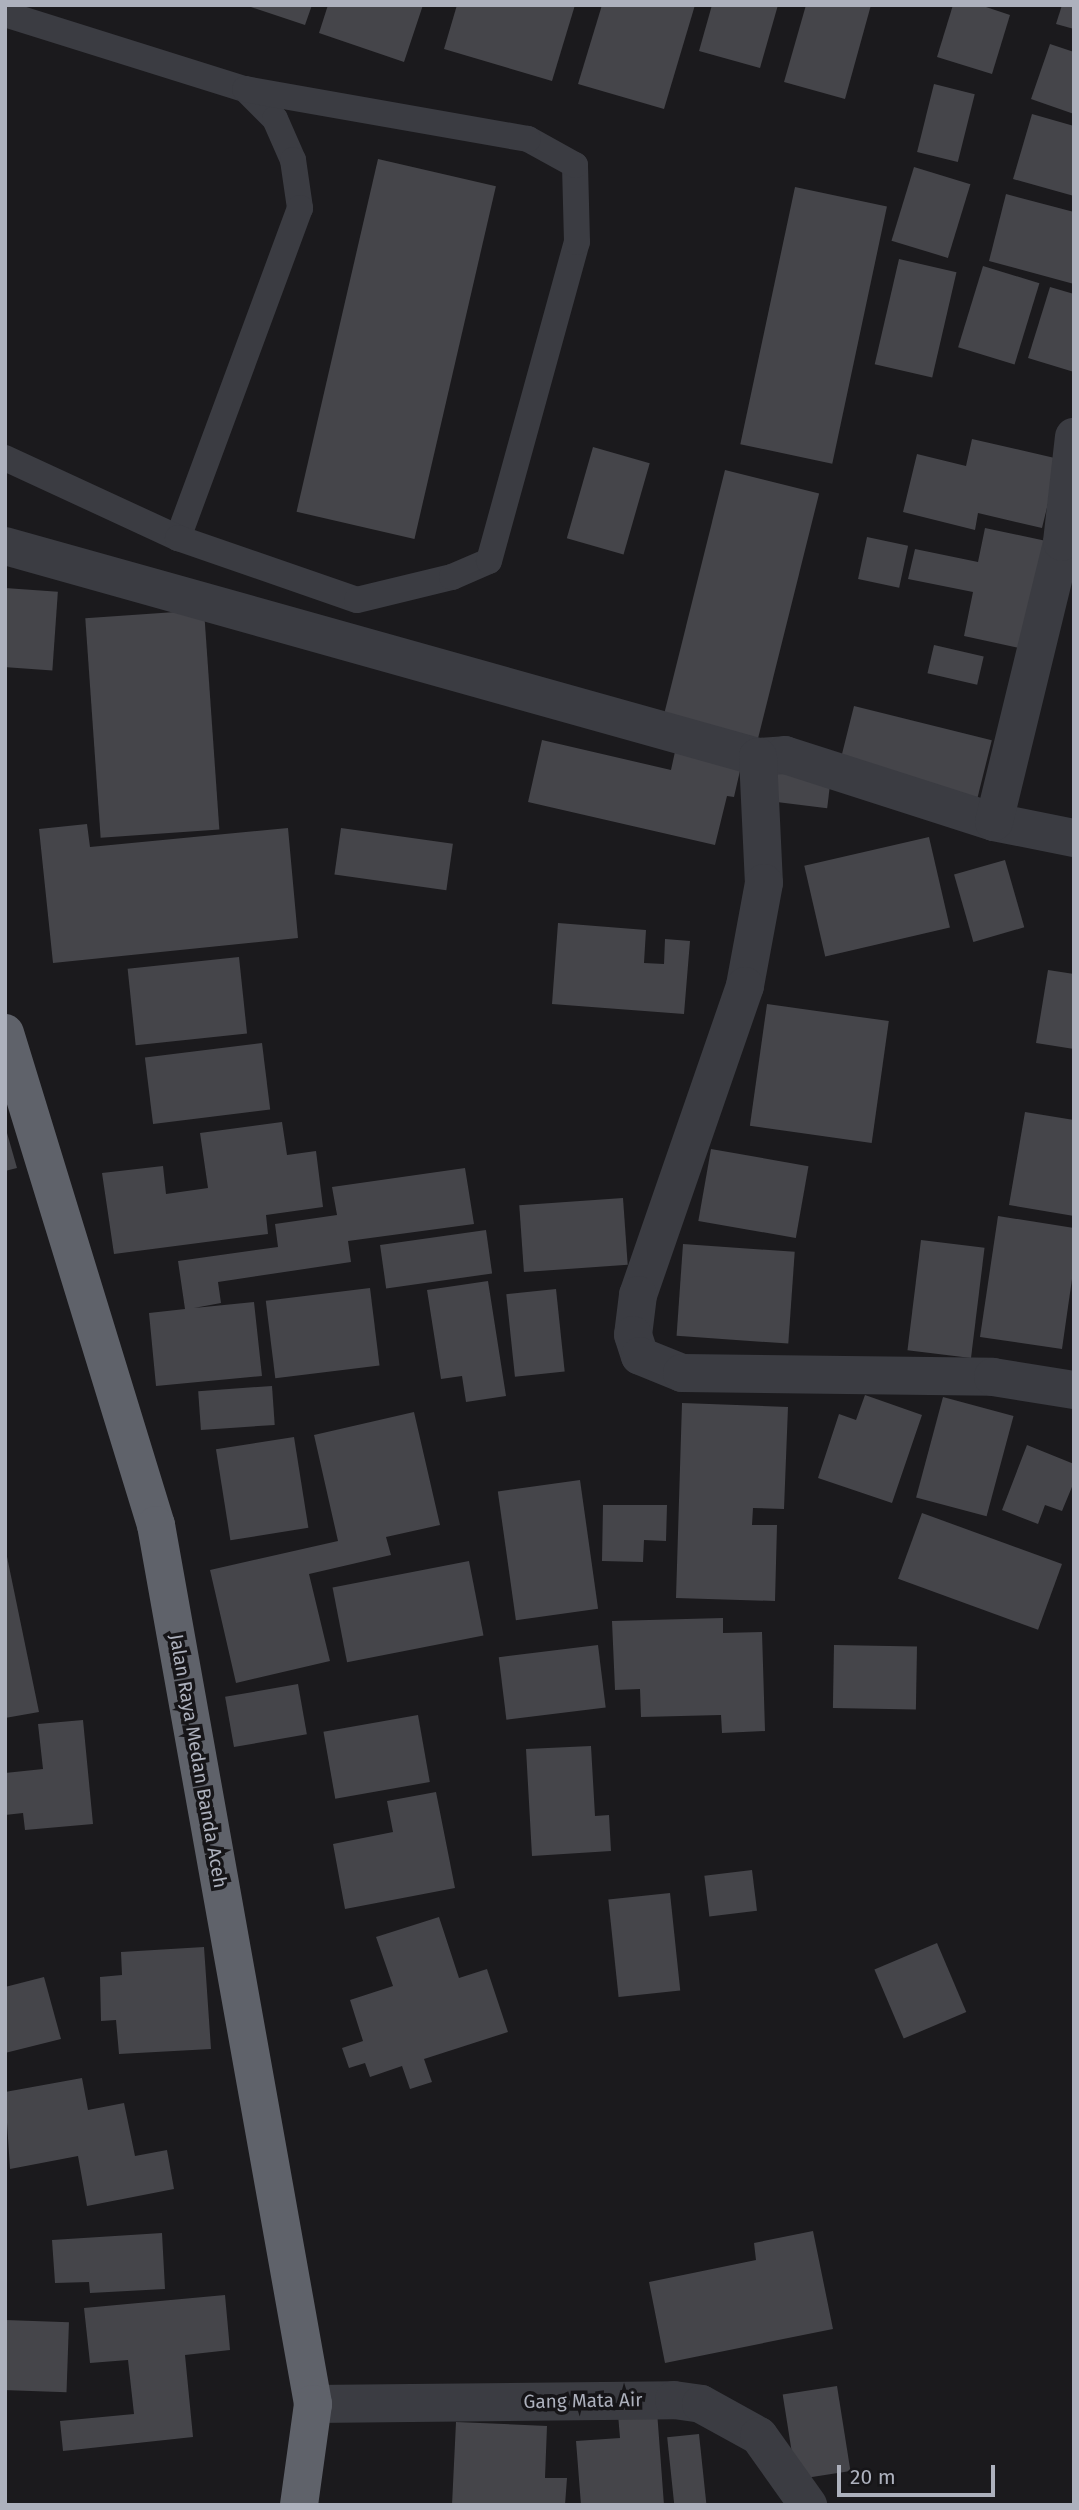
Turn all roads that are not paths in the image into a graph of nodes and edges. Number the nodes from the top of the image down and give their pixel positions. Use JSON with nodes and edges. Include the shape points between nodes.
{"nodes":[{"id":1,"x":5,"y":14,"type":"edge"},
{"id":2,"x":245,"y":89,"type":"junction"},
{"id":3,"x":1074,"y":437,"type":"edge"},
{"id":4,"x":5,"y":458,"type":"edge"},
{"id":5,"x":178,"y":538,"type":"junction"},
{"id":6,"x":5,"y":547,"type":"edge"},
{"id":7,"x":758,"y":757,"type":"junction"},
{"id":8,"x":994,"y":822,"type":"junction"},
{"id":9,"x":1074,"y":838,"type":"edge"},
{"id":10,"x":5,"y":1033,"type":"edge"},
{"id":11,"x":1074,"y":1390,"type":"edge"},
{"id":12,"x":313,"y":2404,"type":"junction"},
{"id":13,"x":299,"y":2505,"type":"edge"},
{"id":14,"x":808,"y":2505,"type":"edge"}],
"edges":[{"from":1,"to":2,"type":"lane"},
{"from":2,"to":5,"type":"lane","via":[[275,119],[293,160],[300,208]]},
{"from":2,"to":5,"type":"lane","via":[[528,139],[575,165],[577,242],[489,561],[452,577],[357,600]]},
{"from":3,"to":8,"type":"street","via":[[1062,542]]},
{"from":4,"to":5,"type":"lane"},
{"from":6,"to":7,"type":"street"},
{"from":7,"to":8,"type":"street","via":[[785,755]]},
{"from":7,"to":11,"type":"street","via":[[764,883],[745,986],[638,1296],[633,1335],[640,1356],[682,1373],[993,1377]]},
{"from":8,"to":9,"type":"street"},
{"from":10,"to":12,"type":"highway","name":"Jalan Raya Medan Banda Aceh","via":[[156,1525]]},
{"from":12,"to":13,"type":"highway","name":"Jalan Raya Medan Banda Aceh"},
{"from":12,"to":14,"type":"street","name":"Gang Mata Air","via":[[701,2403],[759,2436]]}]}
